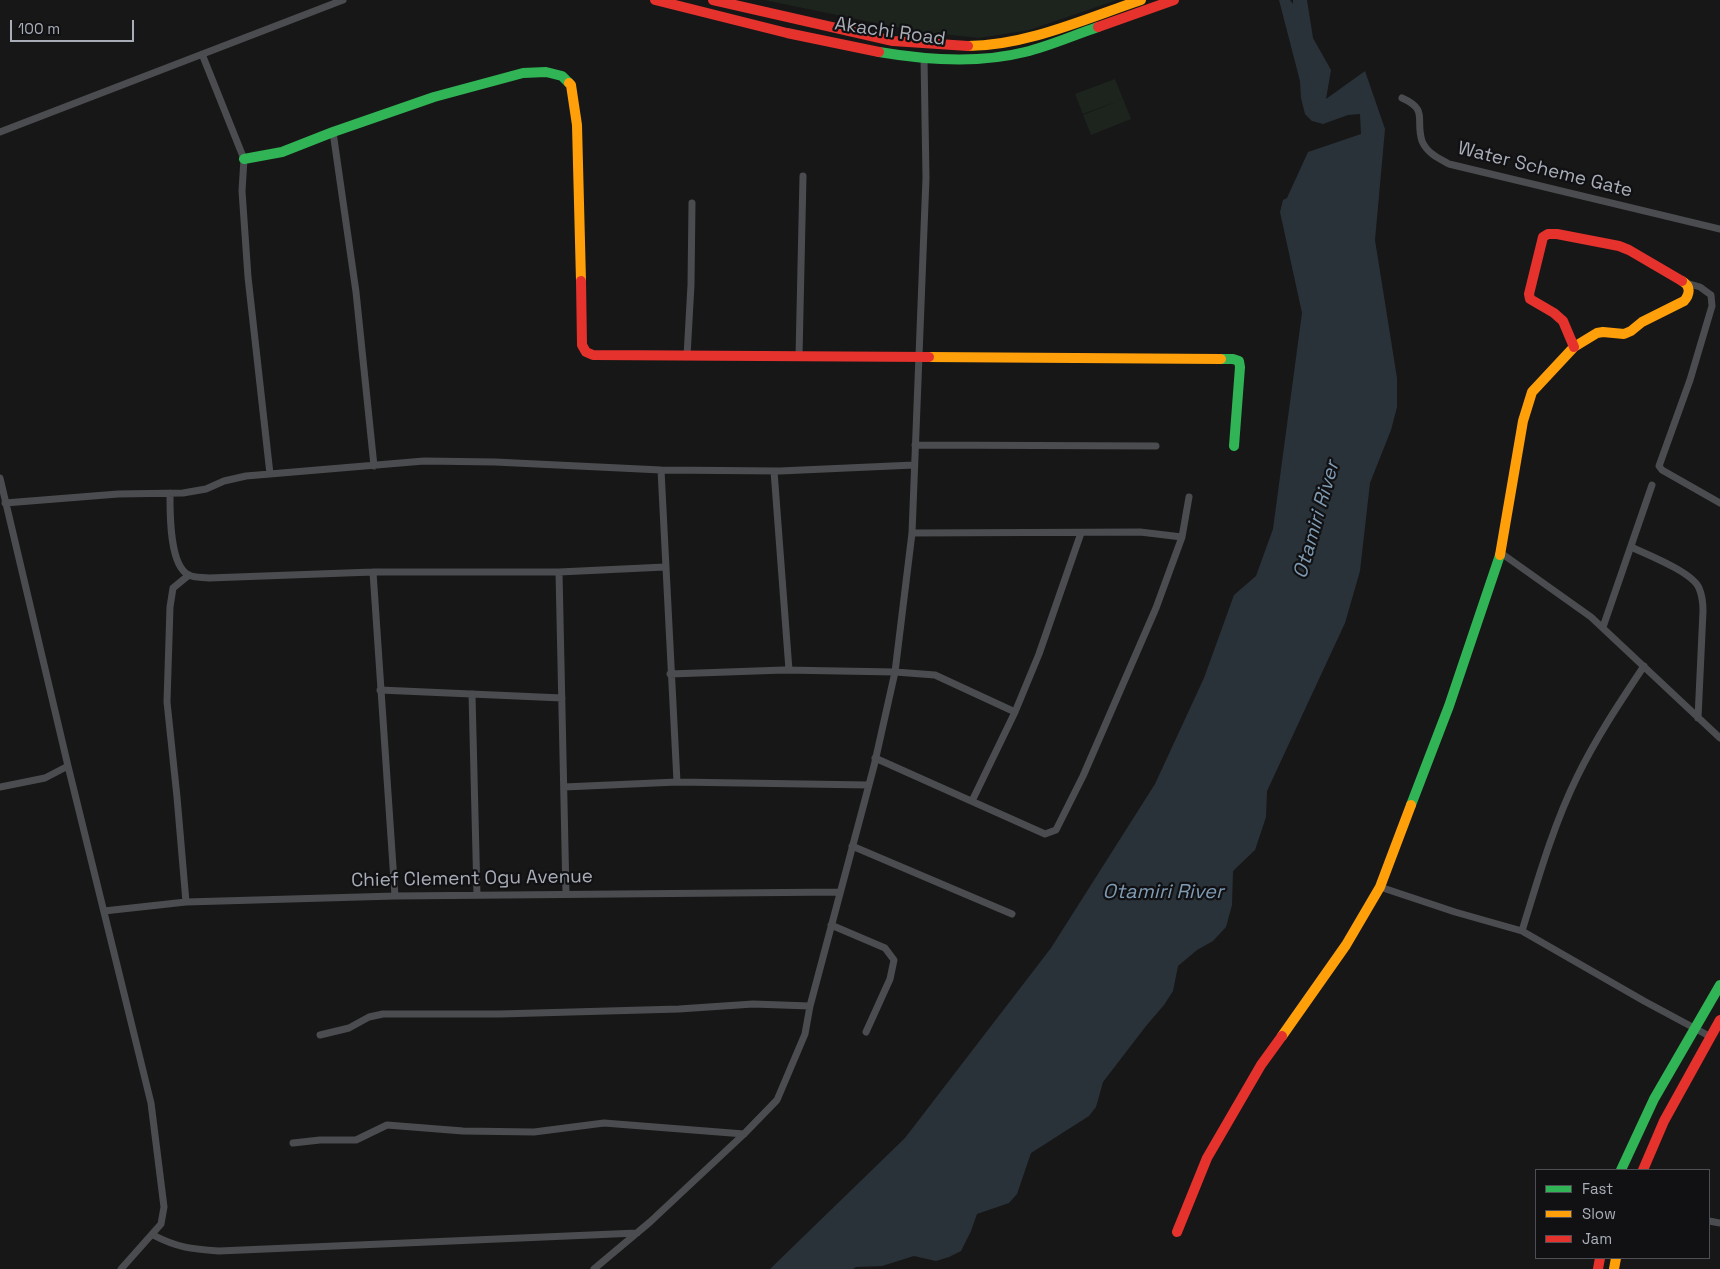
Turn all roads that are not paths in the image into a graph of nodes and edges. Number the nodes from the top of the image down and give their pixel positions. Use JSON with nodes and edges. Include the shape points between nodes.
{"nodes":[{"id":1,"x":343,"y":0,"type":"edge"},
{"id":2,"x":655,"y":0,"type":"edge"},
{"id":3,"x":713,"y":0,"type":"edge"},
{"id":4,"x":1141,"y":0,"type":"edge"},
{"id":5,"x":1174,"y":0,"type":"edge"},
{"id":6,"x":202,"y":54,"type":"junction"},
{"id":7,"x":924,"y":58,"type":"junction"},
{"id":8,"x":1402,"y":98,"type":"dead end"},
{"id":9,"x":0,"y":132,"type":"edge"},
{"id":10,"x":333,"y":132,"type":"junction"},
{"id":11,"x":244,"y":159,"type":"junction"},
{"id":12,"x":803,"y":176,"type":"dead end"},
{"id":13,"x":692,"y":203,"type":"dead end"},
{"id":14,"x":1720,"y":229,"type":"edge"},
{"id":15,"x":1686,"y":283,"type":"junction"},
{"id":16,"x":1574,"y":347,"type":"junction"},
{"id":17,"x":687,"y":356,"type":"junction"},
{"id":18,"x":799,"y":356,"type":"junction"},
{"id":19,"x":918,"y":357,"type":"junction"},
{"id":20,"x":915,"y":445,"type":"junction"},
{"id":21,"x":1156,"y":446,"type":"dead end"},
{"id":22,"x":1234,"y":446,"type":"dead end"},
{"id":23,"x":914,"y":465,"type":"junction"},
{"id":24,"x":374,"y":466,"type":"junction"},
{"id":25,"x":661,"y":470,"type":"junction"},
{"id":26,"x":774,"y":471,"type":"junction"},
{"id":27,"x":270,"y":474,"type":"junction"},
{"id":28,"x":0,"y":478,"type":"edge"},
{"id":29,"x":1652,"y":486,"type":"dead end"},
{"id":30,"x":170,"y":493,"type":"junction"},
{"id":31,"x":1188,"y":497,"type":"dead end"},
{"id":32,"x":5,"y":503,"type":"junction"},
{"id":33,"x":1720,"y":503,"type":"edge"},
{"id":34,"x":912,"y":533,"type":"junction"},
{"id":35,"x":1081,"y":533,"type":"junction"},
{"id":36,"x":1182,"y":537,"type":"junction"},
{"id":37,"x":1631,"y":547,"type":"junction"},
{"id":38,"x":1501,"y":553,"type":"junction"},
{"id":39,"x":665,"y":567,"type":"junction"},
{"id":40,"x":373,"y":572,"type":"junction"},
{"id":41,"x":558,"y":572,"type":"junction"},
{"id":42,"x":189,"y":575,"type":"junction"},
{"id":43,"x":1603,"y":628,"type":"junction"},
{"id":44,"x":1644,"y":666,"type":"junction"},
{"id":45,"x":789,"y":670,"type":"junction"},
{"id":46,"x":895,"y":672,"type":"junction"},
{"id":47,"x":670,"y":674,"type":"junction"},
{"id":48,"x":380,"y":690,"type":"junction"},
{"id":49,"x":472,"y":694,"type":"junction"},
{"id":50,"x":562,"y":698,"type":"junction"},
{"id":51,"x":1015,"y":712,"type":"junction"},
{"id":52,"x":1698,"y":718,"type":"junction"},
{"id":53,"x":1720,"y":738,"type":"edge"},
{"id":54,"x":876,"y":758,"type":"junction"},
{"id":55,"x":68,"y":766,"type":"junction"},
{"id":56,"x":677,"y":782,"type":"junction"},
{"id":57,"x":868,"y":784,"type":"junction"},
{"id":58,"x":0,"y":787,"type":"edge"},
{"id":59,"x":564,"y":787,"type":"junction"},
{"id":60,"x":972,"y":801,"type":"junction"},
{"id":61,"x":852,"y":846,"type":"junction"},
{"id":62,"x":1380,"y":887,"type":"junction"},
{"id":63,"x":840,"y":892,"type":"junction"},
{"id":64,"x":566,"y":894,"type":"junction"},
{"id":65,"x":477,"y":895,"type":"junction"},
{"id":66,"x":395,"y":896,"type":"junction"},
{"id":67,"x":186,"y":902,"type":"junction"},
{"id":68,"x":104,"y":911,"type":"junction"},
{"id":69,"x":1012,"y":914,"type":"dead end"},
{"id":70,"x":832,"y":925,"type":"junction"},
{"id":71,"x":1522,"y":931,"type":"junction"},
{"id":72,"x":1720,"y":984,"type":"edge"},
{"id":73,"x":810,"y":1006,"type":"junction"},
{"id":74,"x":1720,"y":1020,"type":"edge"},
{"id":75,"x":1695,"y":1029,"type":"junction"},
{"id":76,"x":866,"y":1032,"type":"dead end"},
{"id":77,"x":320,"y":1035,"type":"dead end"},
{"id":78,"x":1711,"y":1036,"type":"junction"},
{"id":79,"x":744,"y":1134,"type":"junction"},
{"id":80,"x":293,"y":1143,"type":"dead end"},
{"id":81,"x":1621,"y":1169,"type":"edge"},
{"id":82,"x":1644,"y":1169,"type":"edge"},
{"id":83,"x":1177,"y":1232,"type":"dead end"},
{"id":84,"x":637,"y":1233,"type":"junction"},
{"id":85,"x":153,"y":1235,"type":"junction"},
{"id":86,"x":121,"y":1269,"type":"edge"},
{"id":87,"x":594,"y":1269,"type":"edge"}],
"edges":[{"from":1,"to":6,"type":"street"},
{"from":2,"to":7,"type":"street","name":"Akachi Road","via":[[851,47]]},
{"from":3,"to":4,"type":"street","name":"Akachi Road","via":[[893,41],[966,46],[1005,44],[1026,39]]},
{"from":5,"to":7,"type":"street","name":"Akachi Road","via":[[1018,54],[975,59]]},
{"from":6,"to":9,"type":"street"},
{"from":6,"to":11,"type":"street"},
{"from":7,"to":19,"type":"street","via":[[926,178]]},
{"from":8,"to":14,"type":"street","name":"Water Scheme Gate","via":[[1418,109],[1422,141],[1432,156],[1449,164]]},
{"from":10,"to":11,"type":"street","via":[[282,152]]},
{"from":10,"to":17,"type":"street","via":[[434,97],[523,73],[546,72],[562,76],[571,85],[576,125],[582,345],[593,355]]},
{"from":10,"to":24,"type":"street","via":[[356,292]]},
{"from":11,"to":27,"type":"street","via":[[242,191],[248,277]]},
{"from":12,"to":18,"type":"street"},
{"from":13,"to":17,"type":"street"},
{"from":15,"to":16,"type":"street","via":[[1689,289],[1684,300],[1631,331],[1624,334],[1597,333]]},
{"from":15,"to":16,"type":"street","via":[[1619,246],[1548,234],[1544,237],[1530,299],[1563,321]]},
{"from":15,"to":33,"type":"street","via":[[1707,290],[1712,306],[1659,466]]},
{"from":16,"to":38,"type":"street","via":[[1532,392],[1528,402]]},
{"from":17,"to":18,"type":"street"},
{"from":18,"to":19,"type":"street"},
{"from":19,"to":20,"type":"street"},
{"from":19,"to":22,"type":"street","via":[[1233,359],[1239,361],[1240,367]]},
{"from":20,"to":21,"type":"street"},
{"from":20,"to":23,"type":"street"},
{"from":23,"to":26,"type":"street"},
{"from":23,"to":34,"type":"street"},
{"from":24,"to":25,"type":"street","via":[[424,461]]},
{"from":24,"to":27,"type":"street"},
{"from":25,"to":26,"type":"street"},
{"from":25,"to":39,"type":"street"},
{"from":26,"to":45,"type":"street"},
{"from":27,"to":30,"type":"street","via":[[224,481],[206,489]]},
{"from":28,"to":32,"type":"street"},
{"from":29,"to":37,"type":"street"},
{"from":30,"to":32,"type":"street"},
{"from":30,"to":42,"type":"street","via":[[171,534],[179,566]]},
{"from":31,"to":36,"type":"street"},
{"from":32,"to":55,"type":"street"},
{"from":34,"to":35,"type":"street"},
{"from":34,"to":46,"type":"street"},
{"from":35,"to":36,"type":"street","via":[[1140,532]]},
{"from":35,"to":51,"type":"street"},
{"from":36,"to":60,"type":"street","via":[[1156,608],[1056,830],[1046,834]]},
{"from":37,"to":43,"type":"street"},
{"from":37,"to":52,"type":"street","via":[[1689,576],[1699,586],[1703,612]]},
{"from":38,"to":43,"type":"street"},
{"from":38,"to":62,"type":"street"},
{"from":39,"to":41,"type":"street"},
{"from":39,"to":47,"type":"street"},
{"from":40,"to":41,"type":"street"},
{"from":40,"to":42,"type":"street","via":[[209,578]]},
{"from":40,"to":48,"type":"street"},
{"from":41,"to":50,"type":"street"},
{"from":42,"to":67,"type":"street","via":[[173,588],[167,702]]},
{"from":43,"to":44,"type":"street"},
{"from":44,"to":52,"type":"street"},
{"from":44,"to":71,"type":"street","via":[[1577,777],[1536,884]]},
{"from":45,"to":46,"type":"street"},
{"from":45,"to":47,"type":"street"},
{"from":46,"to":51,"type":"street","via":[[934,676]]},
{"from":46,"to":54,"type":"street"},
{"from":47,"to":56,"type":"street"},
{"from":48,"to":49,"type":"street"},
{"from":48,"to":66,"type":"street"},
{"from":49,"to":50,"type":"street"},
{"from":49,"to":65,"type":"street"},
{"from":50,"to":59,"type":"street"},
{"from":51,"to":60,"type":"street"},
{"from":52,"to":53,"type":"street"},
{"from":54,"to":57,"type":"street"},
{"from":54,"to":60,"type":"street"},
{"from":55,"to":58,"type":"street","via":[[44,778]]},
{"from":55,"to":68,"type":"street"},
{"from":56,"to":57,"type":"street"},
{"from":56,"to":59,"type":"street"},
{"from":57,"to":61,"type":"street"},
{"from":59,"to":64,"type":"street"},
{"from":61,"to":63,"type":"street"},
{"from":61,"to":69,"type":"street"},
{"from":62,"to":71,"type":"street"},
{"from":62,"to":83,"type":"street","via":[[1346,946],[1256,1073],[1207,1158]]},
{"from":63,"to":64,"type":"street","name":"Chief Clement Ogu Avenue"},
{"from":63,"to":70,"type":"street"},
{"from":64,"to":65,"type":"street","name":"Chief Clement Ogu Avenue"},
{"from":65,"to":66,"type":"street","name":"Chief Clement Ogu Avenue"},
{"from":66,"to":67,"type":"street","name":"Chief Clement Ogu Avenue"},
{"from":67,"to":68,"type":"street","name":"Chief Clement Ogu Avenue"},
{"from":68,"to":85,"type":"street","via":[[151,1104],[164,1207],[161,1224]]},
{"from":70,"to":73,"type":"street"},
{"from":70,"to":76,"type":"street","via":[[885,948],[894,960],[890,979]]},
{"from":71,"to":75,"type":"street"},
{"from":72,"to":75,"type":"street"},
{"from":73,"to":77,"type":"street","via":[[753,1004],[500,1014],[383,1014],[369,1017],[349,1028]]},
{"from":73,"to":79,"type":"street","via":[[805,1034],[777,1100]]},
{"from":74,"to":78,"type":"street"},
{"from":75,"to":78,"type":"street"},
{"from":75,"to":81,"type":"street","via":[[1654,1100]]},
{"from":78,"to":82,"type":"street","via":[[1664,1120]]},
{"from":79,"to":80,"type":"street","via":[[604,1123],[534,1132],[387,1125],[356,1140]]},
{"from":79,"to":84,"type":"street"},
{"from":84,"to":85,"type":"street","via":[[219,1251],[186,1248]]},
{"from":84,"to":87,"type":"street"},
{"from":85,"to":86,"type":"street"}]}
